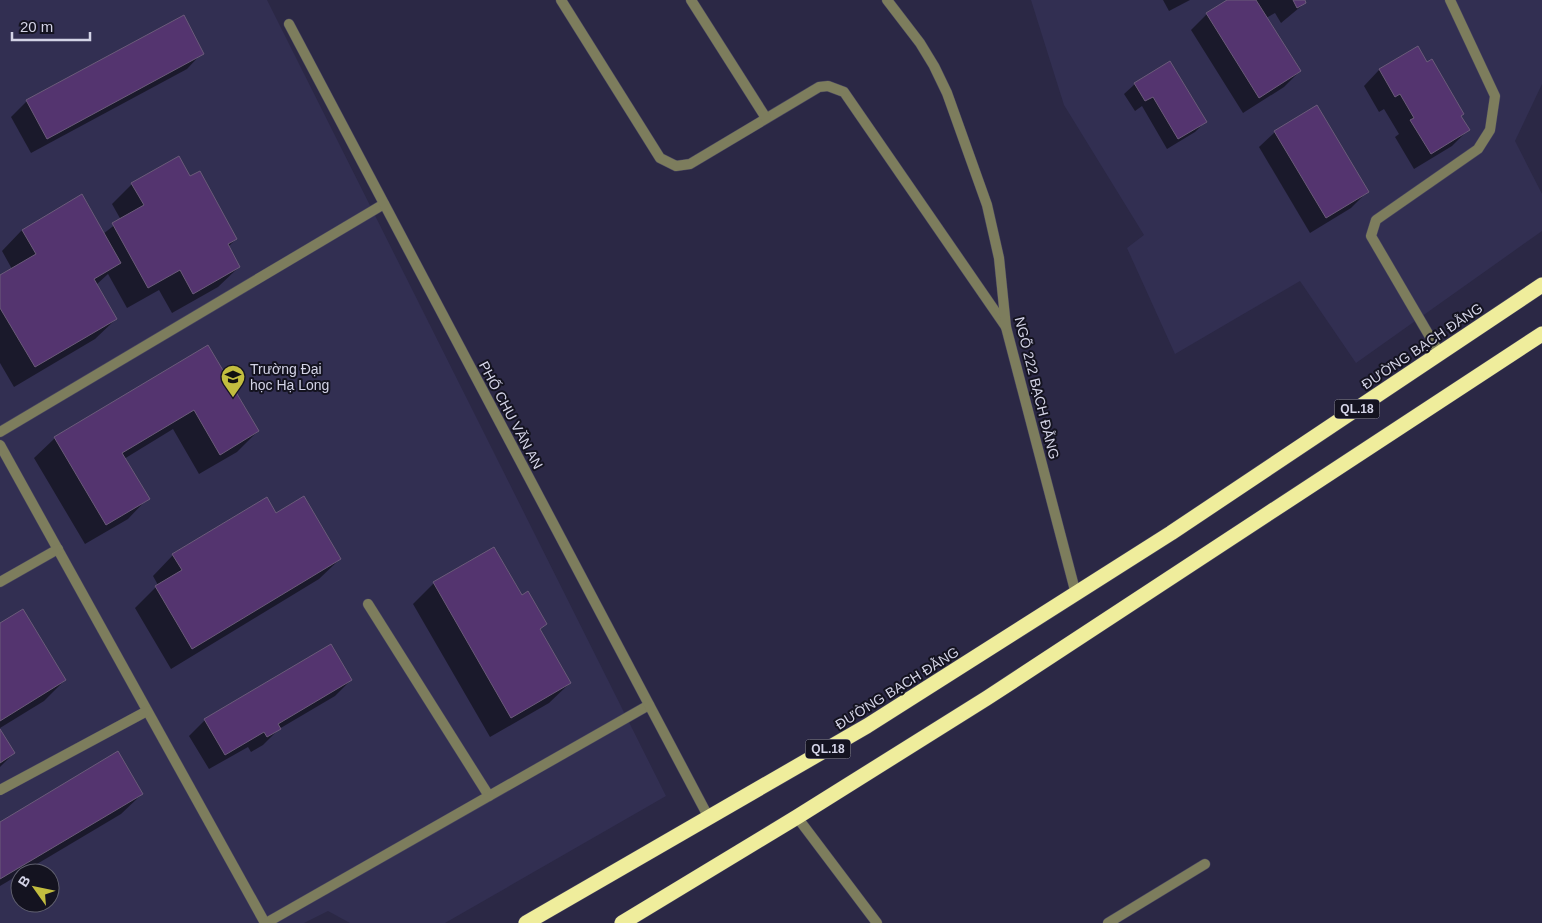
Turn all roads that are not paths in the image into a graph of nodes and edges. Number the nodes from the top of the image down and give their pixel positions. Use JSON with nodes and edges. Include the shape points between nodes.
{"nodes":[{"id":1,"x":561,"y":0,"type":"edge"},
{"id":2,"x":691,"y":0,"type":"edge"},
{"id":3,"x":887,"y":0,"type":"edge"},
{"id":4,"x":1450,"y":0,"type":"edge"},
{"id":5,"x":289,"y":24,"type":"dead end"},
{"id":6,"x":766,"y":118,"type":"junction"},
{"id":7,"x":384,"y":204,"type":"junction"},
{"id":8,"x":1542,"y":285,"type":"edge"},
{"id":9,"x":1006,"y":327,"type":"junction"},
{"id":10,"x":1542,"y":334,"type":"edge"},
{"id":11,"x":1440,"y":354,"type":"junction"},
{"id":12,"x":0,"y":432,"type":"edge"},
{"id":13,"x":0,"y":444,"type":"edge"},
{"id":14,"x":58,"y":549,"type":"junction"},
{"id":15,"x":0,"y":582,"type":"edge"},
{"id":16,"x":1076,"y":594,"type":"junction"},
{"id":17,"x":368,"y":604,"type":"dead end"},
{"id":18,"x":649,"y":705,"type":"junction"},
{"id":19,"x":147,"y":711,"type":"junction"},
{"id":20,"x":0,"y":790,"type":"edge"},
{"id":21,"x":489,"y":796,"type":"junction"},
{"id":22,"x":797,"y":817,"type":"junction"},
{"id":23,"x":709,"y":818,"type":"junction"},
{"id":24,"x":1205,"y":864,"type":"dead end"},
{"id":25,"x":265,"y":923,"type":"edge"},
{"id":26,"x":526,"y":923,"type":"edge"},
{"id":27,"x":622,"y":923,"type":"edge"},
{"id":28,"x":877,"y":923,"type":"edge"},
{"id":29,"x":1108,"y":923,"type":"edge"}],
"edges":[{"from":1,"to":6,"type":"street","via":[[665,162],[683,166],[690,164]]},
{"from":2,"to":6,"type":"street"},
{"from":3,"to":9,"type":"street","name":"NGÕ 222 BẠCH ĐẰNG","via":[[920,43],[947,93],[994,229]]},
{"from":4,"to":11,"type":"street","via":[[1495,96],[1490,130],[1478,149],[1376,220],[1371,236]]},
{"from":5,"to":7,"type":"street","name":"PHỐ CHU VĂN AN"},
{"from":6,"to":9,"type":"street","via":[[819,87],[828,86],[844,92]]},
{"from":7,"to":12,"type":"street"},
{"from":7,"to":18,"type":"street","name":"PHỐ CHU VĂN AN"},
{"from":8,"to":11,"type":"highway","name":"ĐƯỜNG BẠCH ĐẰNG","number":"QL.18"},
{"from":9,"to":16,"type":"street","name":"NGÕ 222 BẠCH ĐẰNG"},
{"from":10,"to":22,"type":"highway","number":"QL.18","via":[[987,698]]},
{"from":11,"to":16,"type":"highway","name":"ĐƯỜNG BẠCH ĐẰNG","number":"QL.18"},
{"from":13,"to":14,"type":"street"},
{"from":14,"to":15,"type":"street"},
{"from":14,"to":19,"type":"street"},
{"from":16,"to":23,"type":"highway","name":"ĐƯỜNG BẠCH ĐẰNG","number":"QL.18","via":[[867,726]]},
{"from":17,"to":21,"type":"street"},
{"from":18,"to":21,"type":"street"},
{"from":18,"to":23,"type":"street","name":"PHỐ CHU VĂN AN"},
{"from":19,"to":20,"type":"street"},
{"from":19,"to":25,"type":"street"},
{"from":21,"to":25,"type":"street"},
{"from":22,"to":27,"type":"highway","number":"QL.18"},
{"from":22,"to":28,"type":"street"},
{"from":23,"to":26,"type":"highway","name":"ĐƯỜNG BẠCH ĐẰNG","number":"QL.18"},
{"from":24,"to":29,"type":"street"}]}
